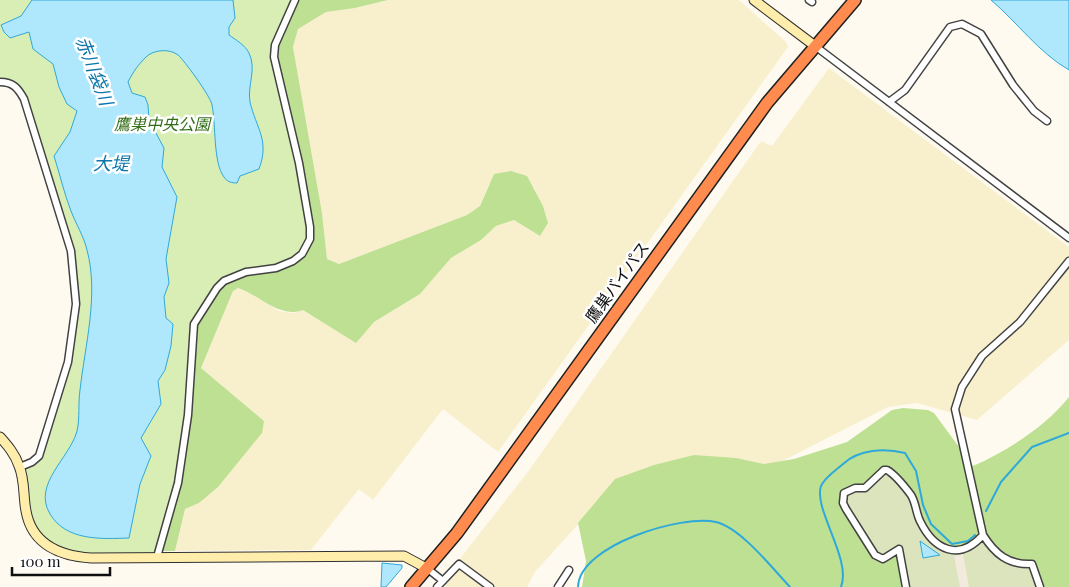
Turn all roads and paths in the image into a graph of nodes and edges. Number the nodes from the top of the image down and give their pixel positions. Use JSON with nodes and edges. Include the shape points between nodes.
{"nodes":[{"id":1,"x":295,"y":0,"type":"edge"},
{"id":2,"x":754,"y":0,"type":"edge"},
{"id":3,"x":855,"y":0,"type":"edge"},
{"id":4,"x":815,"y":46,"type":"junction"},
{"id":5,"x":0,"y":82,"type":"edge"},
{"id":6,"x":889,"y":102,"type":"junction"},
{"id":7,"x":1047,"y":121,"type":"dead end"},
{"id":8,"x":1069,"y":238,"type":"edge"},
{"id":9,"x":1069,"y":261,"type":"edge"},
{"id":10,"x":0,"y":437,"type":"edge"},
{"id":11,"x":20,"y":467,"type":"junction"},
{"id":12,"x":982,"y":535,"type":"junction"},
{"id":13,"x":157,"y":557,"type":"junction"},
{"id":14,"x":428,"y":569,"type":"junction"},
{"id":15,"x":570,"y":570,"type":"dead end"},
{"id":16,"x":443,"y":581,"type":"junction"},
{"id":17,"x":411,"y":587,"type":"edge"},
{"id":18,"x":437,"y":587,"type":"edge"},
{"id":19,"x":490,"y":587,"type":"edge"},
{"id":20,"x":558,"y":587,"type":"edge"},
{"id":21,"x":906,"y":587,"type":"edge"},
{"id":22,"x":1040,"y":587,"type":"edge"}],
"edges":[{"from":1,"to":13,"type":"street","via":[[275,45],[274,58],[300,172],[310,239],[293,262],[246,272],[224,281],[194,324],[188,415],[178,483]]},
{"from":2,"to":4,"type":"street"},
{"from":3,"to":4,"type":"highway","name":"鷹巣バイパス"},
{"from":4,"to":6,"type":"street"},
{"from":4,"to":14,"type":"highway","name":"鷹巣バイパス","via":[[766,103]]},
{"from":5,"to":11,"type":"street","via":[[18,87],[24,99],[71,251],[76,295],[68,362],[39,456]]},
{"from":6,"to":7,"type":"street","via":[[905,90],[950,28],[962,24],[981,34],[1013,85],[1034,111]]},
{"from":6,"to":8,"type":"street"},
{"from":9,"to":12,"type":"street","via":[[1020,322],[982,356],[962,387],[956,409]]},
{"from":10,"to":11,"type":"street","via":[[12,450]]},
{"from":11,"to":13,"type":"street","via":[[26,513],[37,535],[54,550],[75,556]]},
{"from":12,"to":21,"type":"street","via":[[966,549],[946,550],[937,544],[919,519],[912,497],[887,470],[865,488],[844,493],[846,509],[876,555],[883,560],[900,549]]},
{"from":12,"to":22,"type":"street","via":[[1006,560],[1018,565],[1032,564]]},
{"from":13,"to":14,"type":"street","via":[[404,556]]},
{"from":14,"to":16,"type":"street"},
{"from":14,"to":17,"type":"highway","name":"鷹巣バイパス"},
{"from":15,"to":20,"type":"street"},
{"from":16,"to":18,"type":"street"},
{"from":16,"to":19,"type":"street","via":[[459,564]]}]}
